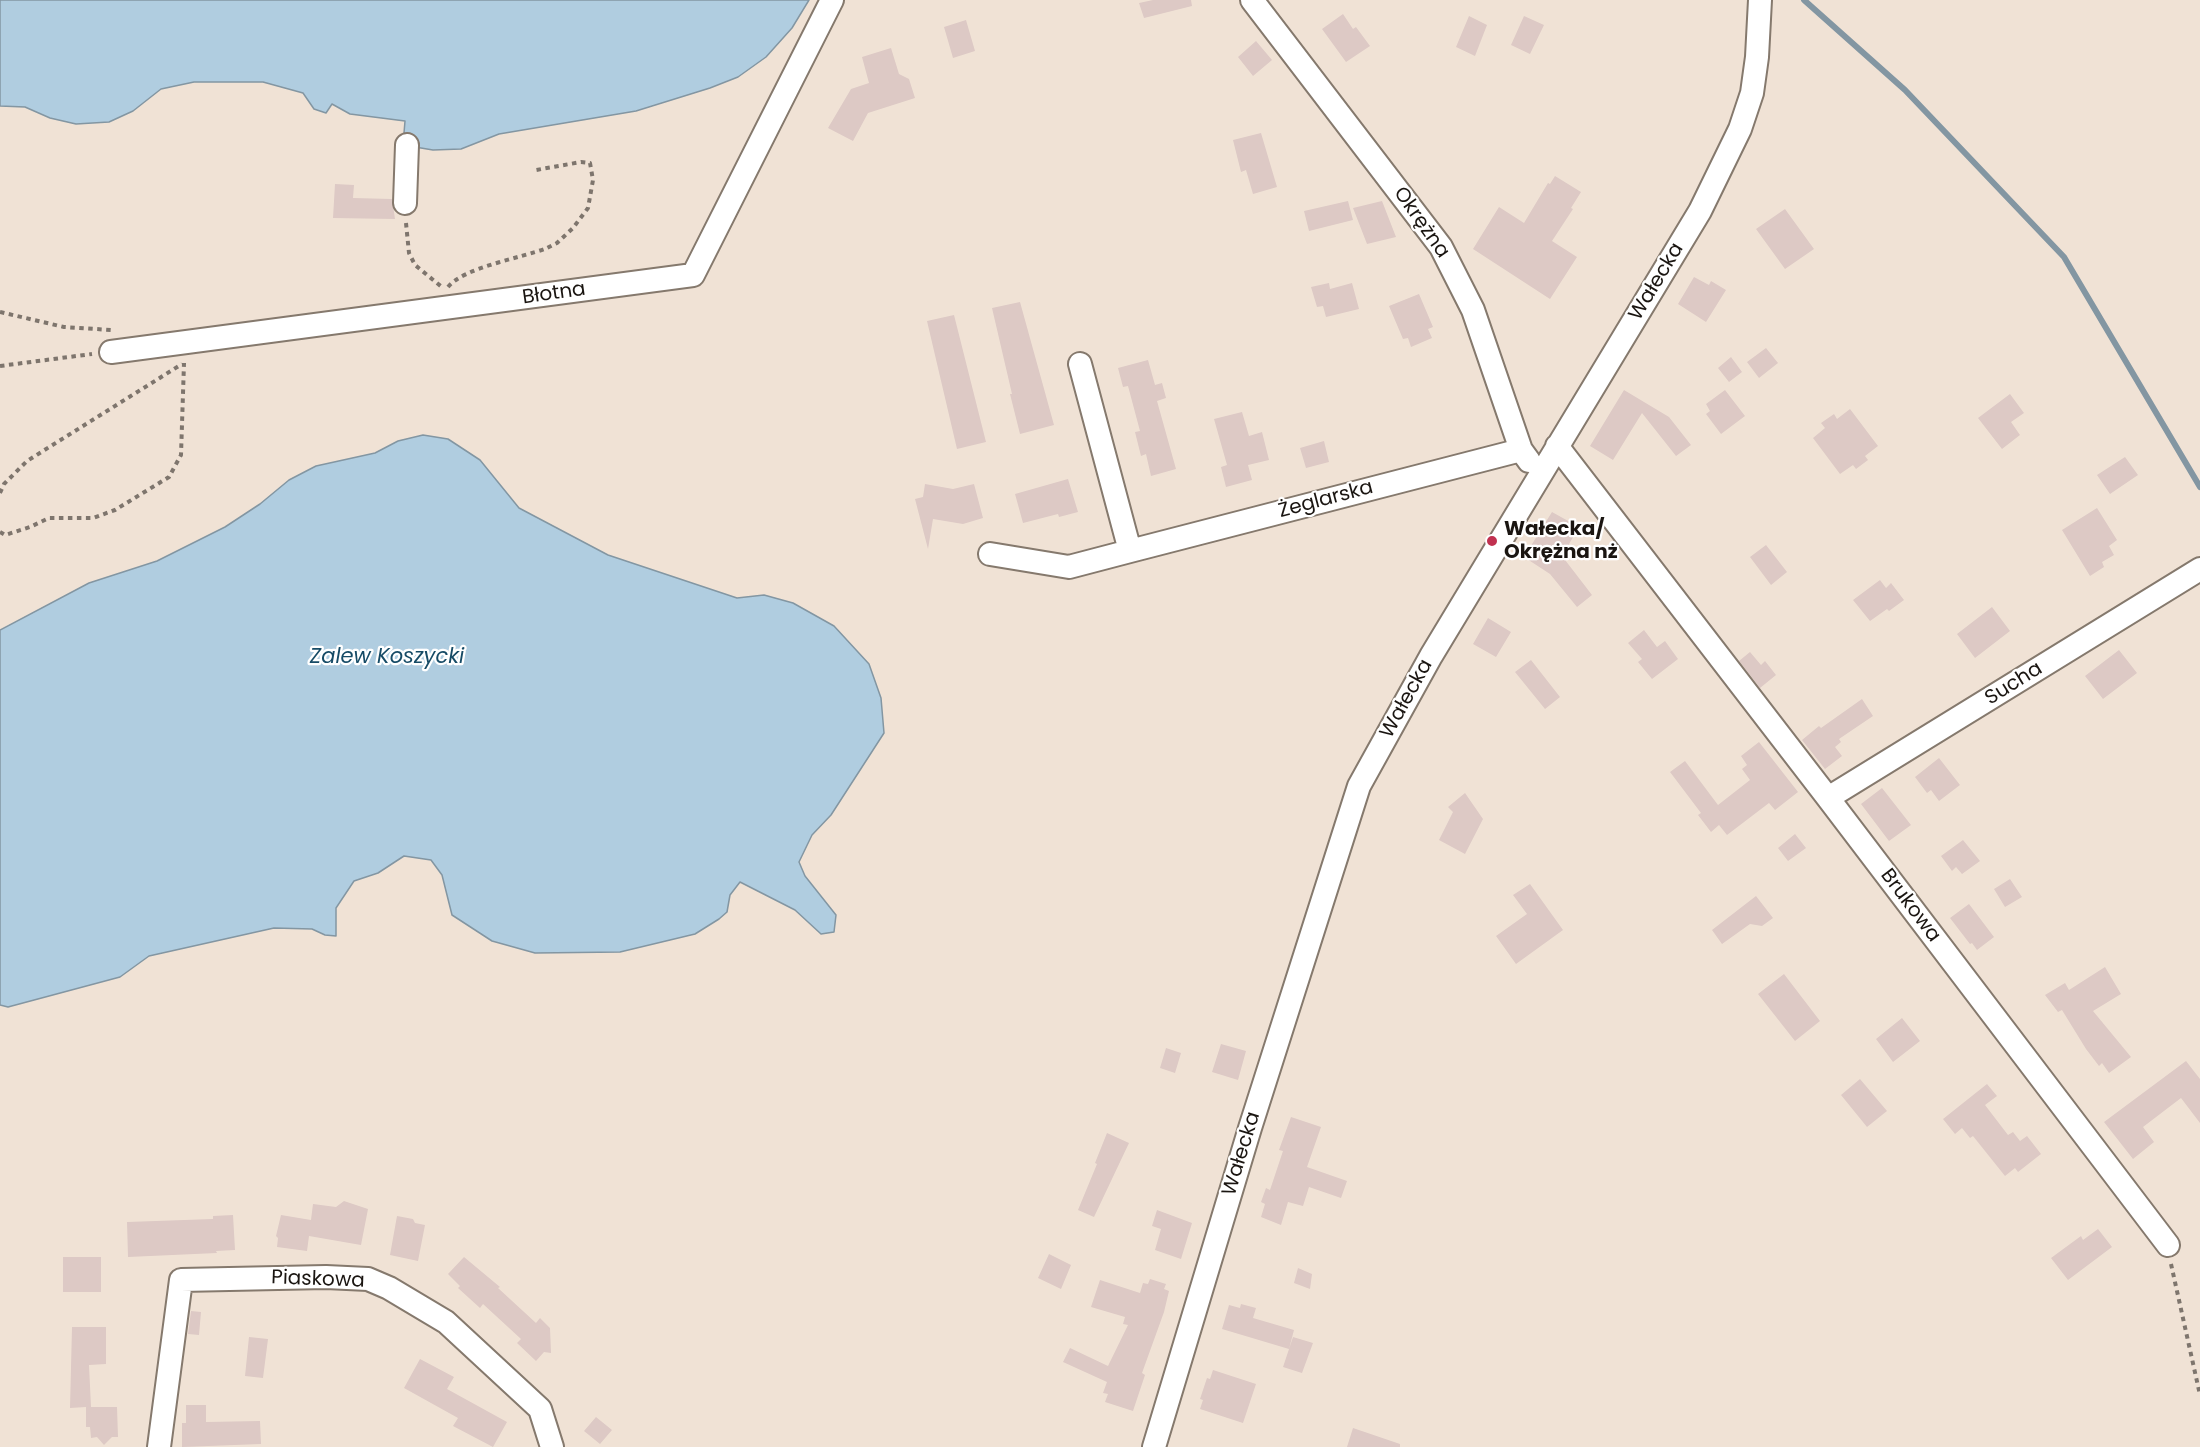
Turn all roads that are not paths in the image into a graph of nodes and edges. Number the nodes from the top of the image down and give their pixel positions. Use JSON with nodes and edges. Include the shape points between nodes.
{"nodes":[{"id":1,"x":832,"y":0,"type":"edge"},
{"id":2,"x":1252,"y":0,"type":"edge"},
{"id":3,"x":1760,"y":0,"type":"edge"},
{"id":4,"x":407,"y":145,"type":"dead end"},
{"id":5,"x":405,"y":203,"type":"road end"},
{"id":6,"x":112,"y":341,"type":"road end"},
{"id":7,"x":1080,"y":364,"type":"dead end"},
{"id":8,"x":1557,"y":446,"type":"junction"},
{"id":9,"x":1521,"y":450,"type":"junction"},
{"id":10,"x":1542,"y":471,"type":"junction"},
{"id":11,"x":1130,"y":551,"type":"junction"},
{"id":12,"x":990,"y":554,"type":"dead end"},
{"id":13,"x":2200,"y":569,"type":"edge"},
{"id":14,"x":1828,"y":798,"type":"junction"},
{"id":15,"x":2168,"y":1245,"type":"road end"},
{"id":16,"x":159,"y":1447,"type":"edge"},
{"id":17,"x":552,"y":1447,"type":"edge"},
{"id":18,"x":1154,"y":1447,"type":"edge"}],
"edges":[{"from":1,"to":6,"type":"street","name":"Błotna","via":[[693,275]]},
{"from":2,"to":9,"type":"street","name":"Okrężna","via":[[1441,247],[1473,310]]},
{"from":3,"to":8,"type":"street","name":"Wałecka","via":[[1752,93],[1740,129],[1700,211]]},
{"from":4,"to":5,"type":"street"},
{"from":7,"to":11,"type":"street"},
{"from":8,"to":10,"type":"street","name":"Wałecka"},
{"from":8,"to":14,"type":"street","name":"Brukowa"},
{"from":9,"to":10,"type":"street","name":"Okrężna","via":[[1530,464]]},
{"from":9,"to":11,"type":"street","name":"Żeglarska"},
{"from":10,"to":18,"type":"street","name":"Wałecka","via":[[1431,656],[1359,786]]},
{"from":11,"to":12,"type":"street","name":"Żeglarska","via":[[1069,567]]},
{"from":13,"to":14,"type":"street","name":"Sucha"},
{"from":14,"to":15,"type":"street","name":"Brukowa"},
{"from":16,"to":17,"type":"street","name":"Piaskowa","via":[[181,1280],[326,1277],[368,1279],[446,1322],[540,1409]]}]}
